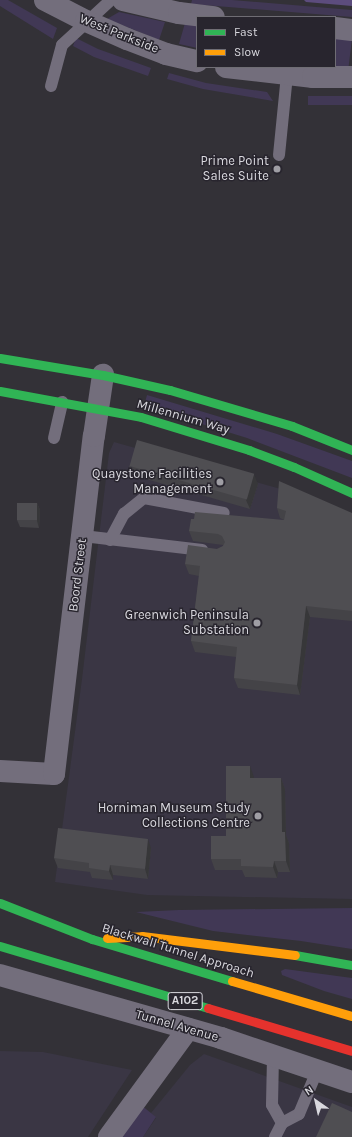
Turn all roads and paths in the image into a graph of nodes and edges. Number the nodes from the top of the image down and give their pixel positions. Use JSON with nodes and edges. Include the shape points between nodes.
{"nodes":[{"id":1,"x":45,"y":0,"type":"edge"},
{"id":2,"x":111,"y":0,"type":"edge"},
{"id":3,"x":123,"y":0,"type":"edge"},
{"id":4,"x":205,"y":16,"type":"edge"},
{"id":5,"x":86,"y":22,"type":"junction"},
{"id":6,"x":336,"y":28,"type":"edge"},
{"id":7,"x":352,"y":30,"type":"edge"},
{"id":8,"x":196,"y":61,"type":"edge"},
{"id":9,"x":234,"y":68,"type":"edge"},
{"id":10,"x":287,"y":75,"type":"junction"},
{"id":11,"x":352,"y":77,"type":"edge"},
{"id":12,"x":51,"y":86,"type":"dead end"},
{"id":13,"x":279,"y":155,"type":"dead end"},
{"id":14,"x":0,"y":358,"type":"edge"},
{"id":15,"x":103,"y":375,"type":"junction"},
{"id":16,"x":0,"y":392,"type":"edge"},
{"id":17,"x":62,"y":402,"type":"junction"},
{"id":18,"x":98,"y":408,"type":"junction"},
{"id":19,"x":54,"y":438,"type":"dead end"},
{"id":20,"x":352,"y":450,"type":"edge"},
{"id":21,"x":352,"y":493,"type":"edge"},
{"id":22,"x":224,"y":513,"type":"edge"},
{"id":23,"x":83,"y":536,"type":"junction"},
{"id":24,"x":110,"y":540,"type":"junction"},
{"id":25,"x":214,"y":551,"type":"edge"},
{"id":26,"x":0,"y":772,"type":"edge"},
{"id":27,"x":0,"y":903,"type":"edge"},
{"id":28,"x":92,"y":939,"type":"junction"},
{"id":29,"x":0,"y":946,"type":"edge"},
{"id":30,"x":352,"y":966,"type":"edge"},
{"id":31,"x":0,"y":975,"type":"edge"},
{"id":32,"x":352,"y":1016,"type":"edge"},
{"id":33,"x":188,"y":1030,"type":"junction"},
{"id":34,"x":352,"y":1050,"type":"edge"},
{"id":35,"x":273,"y":1057,"type":"junction"},
{"id":36,"x":316,"y":1071,"type":"junction"},
{"id":37,"x":352,"y":1082,"type":"edge"},
{"id":38,"x":282,"y":1123,"type":"junction"},
{"id":39,"x":109,"y":1137,"type":"edge"},
{"id":40,"x":275,"y":1137,"type":"edge"}],
"edges":[{"from":1,"to":5,"type":"street","name":"West Parkside"},
{"from":2,"to":5,"type":"lane"},
{"from":3,"to":4,"type":"street","via":[[179,13]]},
{"from":5,"to":8,"type":"street","name":"West Parkside","via":[[160,51]]},
{"from":5,"to":12,"type":"lane","via":[[62,45]]},
{"from":6,"to":7,"type":"street"},
{"from":9,"to":10,"type":"street"},
{"from":10,"to":11,"type":"street"},
{"from":10,"to":13,"type":"lane"},
{"from":14,"to":15,"type":"main road","name":"Millennium Way"},
{"from":15,"to":18,"type":"street","name":"Boord Street"},
{"from":15,"to":20,"type":"main road","name":"Millennium Way","via":[[170,390],[243,411],[292,426]]},
{"from":16,"to":17,"type":"main road","name":"Millennium Way"},
{"from":17,"to":18,"type":"main road","name":"Millennium Way"},
{"from":17,"to":19,"type":"lane"},
{"from":18,"to":21,"type":"main road","name":"Millennium Way","via":[[141,417],[249,450]]},
{"from":18,"to":23,"type":"street","name":"Boord Street"},
{"from":22,"to":24,"type":"lane","via":[[144,498],[124,514]]},
{"from":23,"to":24,"type":"lane"},
{"from":23,"to":26,"type":"street","name":"Boord Street","via":[[53,778]]},
{"from":24,"to":25,"type":"lane"},
{"from":27,"to":28,"type":"main road","name":"Blackwall Tunnel Approach","number":"A102"},
{"from":28,"to":30,"type":"main road","via":[[142,936],[287,954]]},
{"from":28,"to":32,"type":"main road","name":"Blackwall Tunnel Approach","number":"A102"},
{"from":29,"to":34,"type":"main road","number":"A102"},
{"from":31,"to":33,"type":"street","name":"Tunnel Avenue"},
{"from":33,"to":35,"type":"street","name":"Tunnel Avenue","via":[[221,1038]]},
{"from":33,"to":39,"type":"street"},
{"from":35,"to":36,"type":"street","name":"Tunnel Avenue"},
{"from":35,"to":38,"type":"lane","via":[[272,1105]]},
{"from":36,"to":37,"type":"street","name":"Tunnel Avenue"},
{"from":36,"to":38,"type":"lane","via":[[298,1114]]},
{"from":38,"to":40,"type":"lane"}]}
